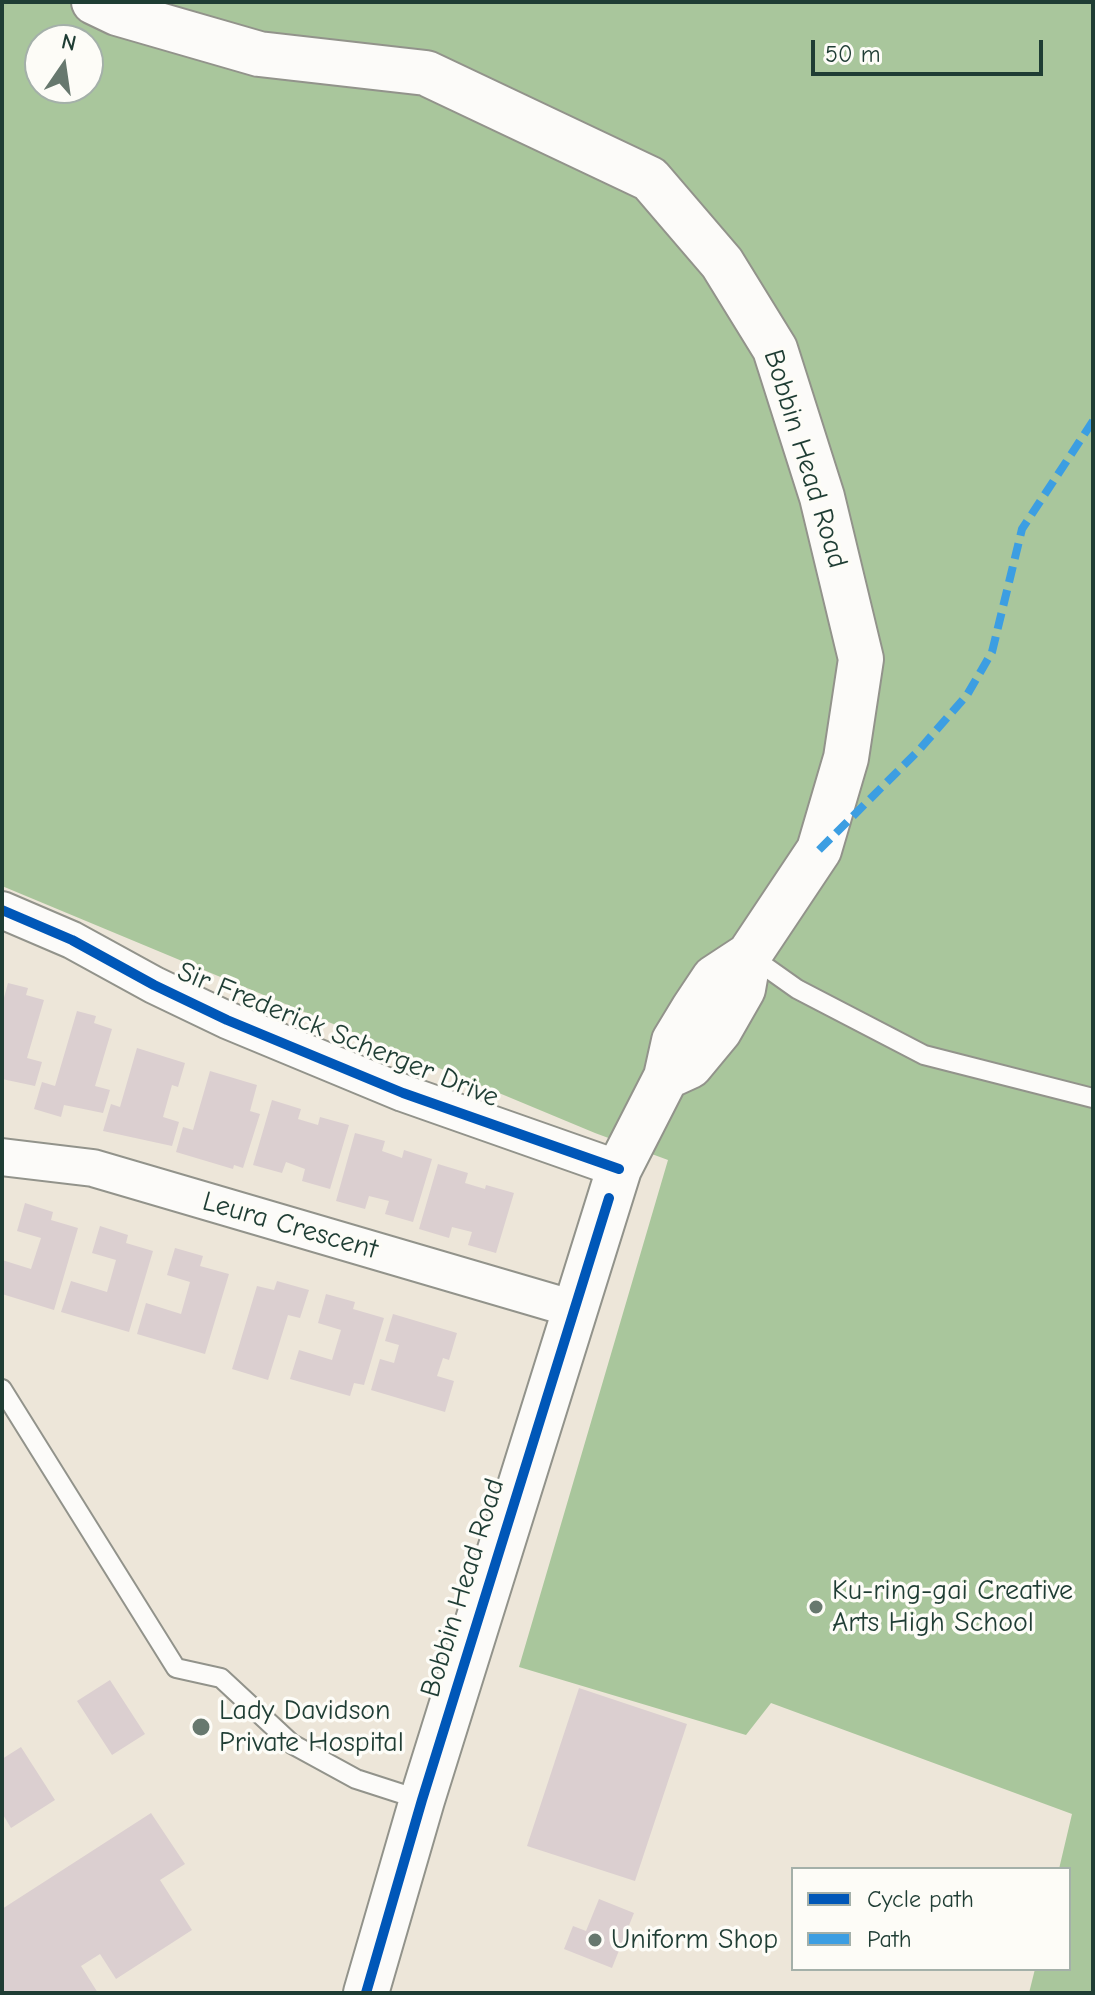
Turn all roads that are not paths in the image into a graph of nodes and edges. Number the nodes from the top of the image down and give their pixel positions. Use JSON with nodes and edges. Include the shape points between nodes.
{"nodes":[{"id":1,"x":94,"y":2,"type":"edge"},
{"id":2,"x":2,"y":910,"type":"edge"},
{"id":3,"x":749,"y":955,"type":"junction"},
{"id":4,"x":1093,"y":1098,"type":"edge"},
{"id":5,"x":2,"y":1157,"type":"edge"},
{"id":6,"x":619,"y":1169,"type":"junction"},
{"id":7,"x":574,"y":1309,"type":"junction"},
{"id":8,"x":2,"y":1389,"type":"edge"},
{"id":9,"x":422,"y":1800,"type":"junction"},
{"id":10,"x":366,"y":1993,"type":"edge"}],
"edges":[{"from":1,"to":3,"type":"main road","name":"Bobbin Head Road","via":[[259,54],[426,73],[650,179],[722,263],[775,349],[822,497],[861,659],[846,758],[819,850]]},
{"from":2,"to":6,"type":"street","name":"Sir Frederick Scherger Drive","via":[[227,1020],[403,1093]]},
{"from":3,"to":4,"type":"lane","via":[[797,989],[924,1055]]},
{"from":3,"to":6,"type":"main road","name":"Bobbin Head Road","via":[[743,989],[719,1031],[690,1066],[666,1077]]},
{"from":5,"to":7,"type":"street","name":"Leura Crescent","via":[[93,1168]]},
{"from":6,"to":7,"type":"main road","name":"Bobbin Head Road"},
{"from":7,"to":9,"type":"main road","name":"Bobbin Head Road"},
{"from":8,"to":9,"type":"lane","via":[[176,1668],[221,1678],[292,1744],[356,1779]]},
{"from":9,"to":10,"type":"main road","name":"Bobbin Head Road"}]}
